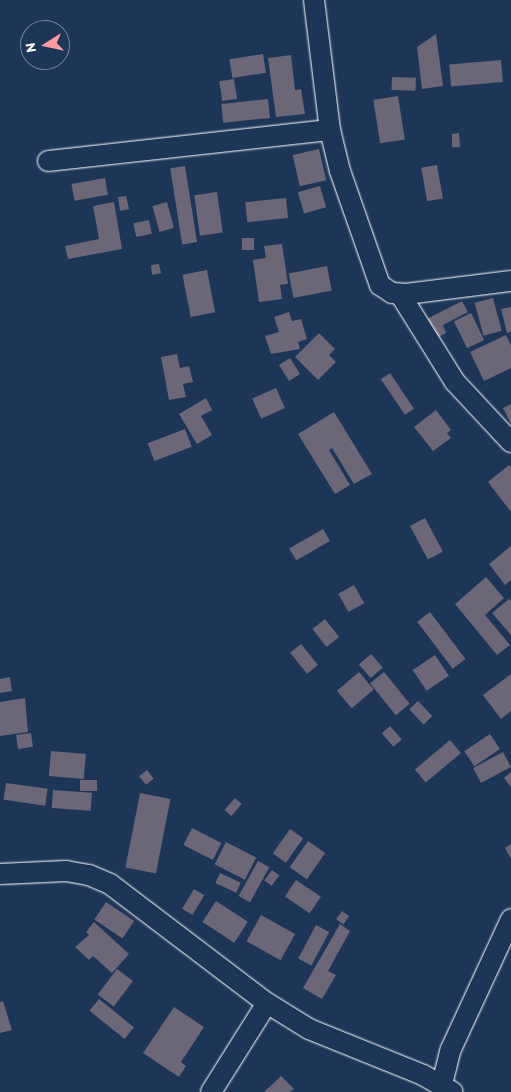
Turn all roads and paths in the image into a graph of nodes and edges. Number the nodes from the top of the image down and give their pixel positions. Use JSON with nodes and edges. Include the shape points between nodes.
{"nodes":[{"id":1,"x":314,"y":0,"type":"edge"},
{"id":2,"x":330,"y":130,"type":"junction"},
{"id":3,"x":48,"y":161,"type":"dead end"},
{"id":4,"x":511,"y":280,"type":"edge"},
{"id":5,"x":400,"y":294,"type":"junction"},
{"id":6,"x":511,"y":442,"type":"edge"},
{"id":7,"x":0,"y":874,"type":"edge"},
{"id":8,"x":511,"y":919,"type":"edge"},
{"id":9,"x":267,"y":1003,"type":"junction"},
{"id":10,"x":447,"y":1088,"type":"edge"},
{"id":11,"x":211,"y":1092,"type":"edge"}],
"edges":[{"from":1,"to":2,"type":"street"},
{"from":2,"to":3,"type":"street"},
{"from":2,"to":5,"type":"street","via":[[373,272],[380,285]]},
{"from":4,"to":5,"type":"street"},
{"from":5,"to":6,"type":"street","via":[[455,382]]},
{"from":7,"to":9,"type":"street","via":[[89,874],[110,884]]},
{"from":8,"to":10,"type":"street","via":[[451,1049]]},
{"from":9,"to":10,"type":"street","via":[[309,1029]]},
{"from":9,"to":11,"type":"street"}]}
